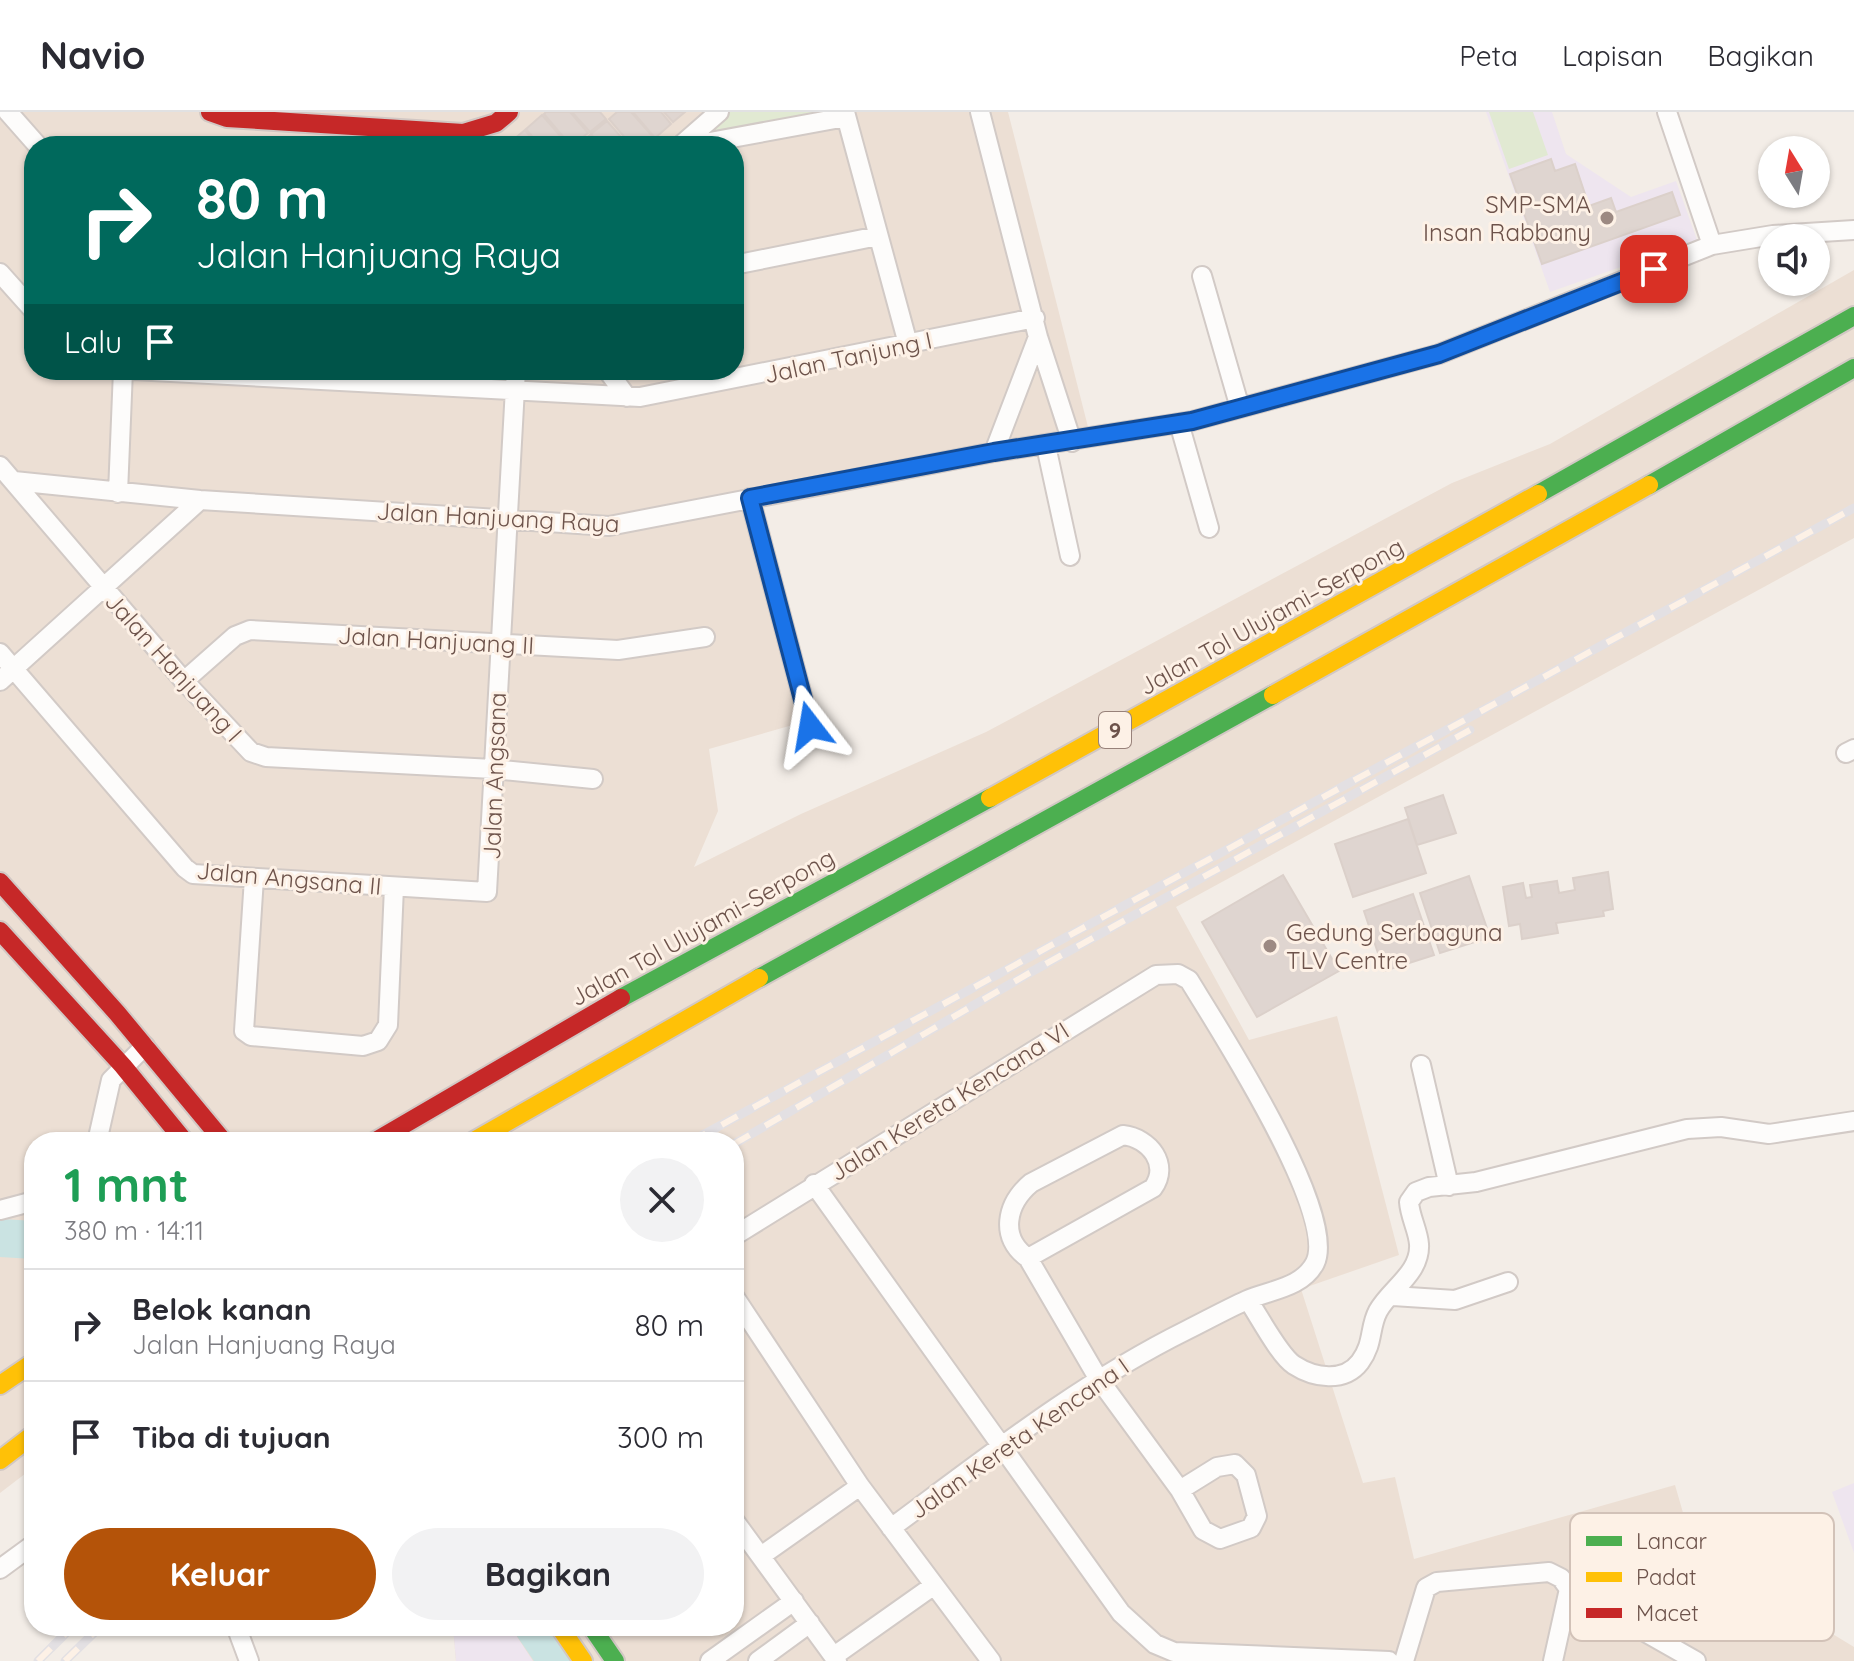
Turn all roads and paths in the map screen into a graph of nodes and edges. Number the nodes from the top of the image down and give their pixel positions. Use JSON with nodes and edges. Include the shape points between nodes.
{"nodes":[{"id":1,"x":8,"y":112,"type":"edge"},
{"id":2,"x":210,"y":112,"type":"edge"},
{"id":3,"x":509,"y":112,"type":"edge"},
{"id":4,"x":719,"y":112,"type":"edge"},
{"id":5,"x":980,"y":112,"type":"edge"},
{"id":6,"x":1667,"y":112,"type":"edge"},
{"id":7,"x":846,"y":115,"type":"edge"},
{"id":8,"x":29,"y":136,"type":"edge"},
{"id":9,"x":691,"y":136,"type":"edge"},
{"id":10,"x":739,"y":136,"type":"edge"},
{"id":11,"x":1854,"y":230,"type":"edge"},
{"id":12,"x":878,"y":236,"type":"junction"},
{"id":13,"x":1712,"y":245,"type":"junction"},
{"id":14,"x":744,"y":263,"type":"edge"},
{"id":15,"x":0,"y":273,"type":"edge"},
{"id":16,"x":1202,"y":276,"type":"dead end"},
{"id":17,"x":24,"y":300,"type":"edge"},
{"id":18,"x":1854,"y":316,"type":"edge"},
{"id":19,"x":1036,"y":328,"type":"junction"},
{"id":20,"x":908,"y":344,"type":"junction"},
{"id":21,"x":1854,"y":368,"type":"edge"},
{"id":22,"x":744,"y":378,"type":"edge"},
{"id":23,"x":123,"y":380,"type":"edge"},
{"id":24,"x":315,"y":380,"type":"edge"},
{"id":25,"x":516,"y":380,"type":"edge"},
{"id":26,"x":614,"y":380,"type":"edge"},
{"id":27,"x":736,"y":380,"type":"edge"},
{"id":28,"x":515,"y":391,"type":"junction"},
{"id":29,"x":627,"y":397,"type":"junction"},
{"id":30,"x":1240,"y":408,"type":"junction"},
{"id":31,"x":1179,"y":423,"type":"junction"},
{"id":32,"x":1072,"y":442,"type":"junction"},
{"id":33,"x":1046,"y":446,"type":"junction"},
{"id":34,"x":994,"y":452,"type":"junction"},
{"id":35,"x":0,"y":466,"type":"edge"},
{"id":36,"x":14,"y":481,"type":"junction"},
{"id":37,"x":118,"y":493,"type":"junction"},
{"id":38,"x":750,"y":498,"type":"junction"},
{"id":39,"x":200,"y":500,"type":"junction"},
{"id":40,"x":507,"y":519,"type":"junction"},
{"id":41,"x":1209,"y":528,"type":"dead end"},
{"id":42,"x":1070,"y":556,"type":"dead end"},
{"id":43,"x":103,"y":587,"type":"junction"},
{"id":44,"x":705,"y":637,"type":"dead end"},
{"id":45,"x":500,"y":642,"type":"junction"},
{"id":46,"x":0,"y":653,"type":"edge"},
{"id":47,"x":7,"y":675,"type":"edge"},
{"id":48,"x":184,"y":681,"type":"junction"},
{"id":49,"x":810,"y":726,"type":"dead end"},
{"id":50,"x":493,"y":769,"type":"junction"},
{"id":51,"x":593,"y":779,"type":"dead end"},
{"id":52,"x":254,"y":878,"type":"junction"},
{"id":53,"x":0,"y":882,"type":"edge"},
{"id":54,"x":394,"y":887,"type":"junction"},
{"id":55,"x":485,"y":892,"type":"joint"},
{"id":56,"x":0,"y":931,"type":"edge"},
{"id":57,"x":1167,"y":973,"type":"joint"},
{"id":58,"x":145,"y":1046,"type":"junction"},
{"id":59,"x":1421,"y":1065,"type":"dead end"},
{"id":60,"x":123,"y":1066,"type":"junction"},
{"id":61,"x":1854,"y":1121,"type":"edge"},
{"id":62,"x":99,"y":1132,"type":"edge"},
{"id":63,"x":177,"y":1132,"type":"edge"},
{"id":64,"x":216,"y":1132,"type":"edge"},
{"id":65,"x":391,"y":1132,"type":"edge"},
{"id":66,"x":489,"y":1132,"type":"edge"},
{"id":67,"x":814,"y":1184,"type":"junction"},
{"id":68,"x":1449,"y":1186,"type":"junction"},
{"id":69,"x":24,"y":1204,"type":"edge"},
{"id":70,"x":0,"y":1210,"type":"edge"},
{"id":71,"x":744,"y":1230,"type":"edge"},
{"id":72,"x":1028,"y":1258,"type":"junction"},
{"id":73,"x":1508,"y":1282,"type":"dead end"},
{"id":74,"x":1393,"y":1296,"type":"junction"},
{"id":75,"x":1248,"y":1300,"type":"junction"},
{"id":76,"x":744,"y":1311,"type":"edge"},
{"id":77,"x":24,"y":1349,"type":"edge"},
{"id":78,"x":0,"y":1363,"type":"edge"},
{"id":79,"x":24,"y":1369,"type":"edge"},
{"id":80,"x":1098,"y":1378,"type":"junction"},
{"id":81,"x":0,"y":1385,"type":"edge"},
{"id":82,"x":24,"y":1429,"type":"edge"},
{"id":83,"x":24,"y":1442,"type":"edge"},
{"id":84,"x":0,"y":1445,"type":"edge"},
{"id":85,"x":1000,"y":1448,"type":"junction"},
{"id":86,"x":0,"y":1460,"type":"edge"},
{"id":87,"x":860,"y":1486,"type":"junction"},
{"id":88,"x":1180,"y":1490,"type":"junction"},
{"id":89,"x":891,"y":1528,"type":"junction"},
{"id":90,"x":744,"y":1533,"type":"edge"},
{"id":91,"x":24,"y":1551,"type":"edge"},
{"id":92,"x":761,"y":1556,"type":"junction"},
{"id":93,"x":0,"y":1569,"type":"edge"},
{"id":94,"x":933,"y":1586,"type":"junction"},
{"id":95,"x":1569,"y":1589,"type":"joint"},
{"id":96,"x":794,"y":1601,"type":"junction"},
{"id":97,"x":810,"y":1623,"type":"junction"},
{"id":98,"x":240,"y":1636,"type":"edge"},
{"id":99,"x":566,"y":1636,"type":"edge"},
{"id":100,"x":598,"y":1636,"type":"edge"},
{"id":101,"x":1661,"y":1641,"type":"edge"},
{"id":102,"x":836,"y":1659,"type":"edge"},
{"id":103,"x":249,"y":1661,"type":"edge"},
{"id":104,"x":583,"y":1661,"type":"edge"},
{"id":105,"x":615,"y":1661,"type":"edge"},
{"id":106,"x":710,"y":1661,"type":"edge"},
{"id":107,"x":758,"y":1661,"type":"edge"},
{"id":108,"x":991,"y":1661,"type":"edge"},
{"id":109,"x":1389,"y":1661,"type":"edge"},
{"id":110,"x":1404,"y":1661,"type":"edge"},
{"id":111,"x":1553,"y":1661,"type":"edge"},
{"id":112,"x":1696,"y":1661,"type":"edge"}],
"edges":[{"from":1,"to":8,"type":"street"},
{"from":2,"to":3,"type":"main road","via":[[329,127],[463,133],[496,123]]},
{"from":4,"to":9,"type":"street"},
{"from":5,"to":19,"type":"street"},
{"from":6,"to":13,"type":"street"},
{"from":7,"to":10,"type":"street"},
{"from":7,"to":12,"type":"street"},
{"from":11,"to":13,"type":"street","name":"Jalan Hanjuang Raya"},
{"from":12,"to":14,"type":"street"},
{"from":12,"to":20,"type":"street"},
{"from":13,"to":30,"type":"street","name":"Jalan Hanjuang Raya","via":[[1439,354]]},
{"from":15,"to":17,"type":"street"},
{"from":16,"to":30,"type":"street"},
{"from":18,"to":65,"type":"main road","name":"Jalan Tol Ulujami–Serpong","number":"9","via":[[1179,695],[590,1015]]},
{"from":19,"to":20,"type":"street","name":"Jalan Tanjung I"},
{"from":19,"to":32,"type":"street"},
{"from":19,"to":34,"type":"street"},
{"from":20,"to":22,"type":"street","name":"Jalan Tanjung I"},
{"from":21,"to":66,"type":"main road","number":"9"},
{"from":23,"to":37,"type":"street"},
{"from":24,"to":28,"type":"street","name":"Jalan Tanjung I"},
{"from":25,"to":28,"type":"street","name":"Jalan Angsana"},
{"from":26,"to":29,"type":"street"},
{"from":27,"to":29,"type":"street","name":"Jalan Tanjung I"},
{"from":28,"to":29,"type":"street","name":"Jalan Tanjung I"},
{"from":28,"to":40,"type":"street","name":"Jalan Angsana"},
{"from":30,"to":31,"type":"street","name":"Jalan Hanjuang Raya"},
{"from":31,"to":32,"type":"street","name":"Jalan Hanjuang Raya"},
{"from":31,"to":41,"type":"street"},
{"from":32,"to":33,"type":"street","name":"Jalan Hanjuang Raya"},
{"from":33,"to":34,"type":"street","name":"Jalan Hanjuang Raya"},
{"from":33,"to":42,"type":"street"},
{"from":34,"to":38,"type":"street","name":"Jalan Hanjuang Raya"},
{"from":35,"to":36,"type":"street","name":"Jalan Hanjuang I"},
{"from":36,"to":37,"type":"street","name":"Jalan Hanjuang Raya"},
{"from":36,"to":43,"type":"street","name":"Jalan Hanjuang I"},
{"from":37,"to":39,"type":"street","name":"Jalan Hanjuang Raya"},
{"from":38,"to":40,"type":"street","name":"Jalan Hanjuang Raya","via":[[609,526]]},
{"from":38,"to":49,"type":"street"},
{"from":39,"to":40,"type":"street","name":"Jalan Hanjuang Raya"},
{"from":39,"to":43,"type":"street"},
{"from":40,"to":45,"type":"street","name":"Jalan Angsana"},
{"from":43,"to":47,"type":"street"},
{"from":43,"to":48,"type":"street","name":"Jalan Hanjuang I"},
{"from":44,"to":45,"type":"street","name":"Jalan Hanjuang II","via":[[618,650]]},
{"from":45,"to":48,"type":"street","name":"Jalan Hanjuang II","via":[[250,630],[235,636]]},
{"from":45,"to":50,"type":"street","name":"Jalan Angsana"},
{"from":46,"to":47,"type":"street","name":"Jalan Angsana II"},
{"from":47,"to":52,"type":"street","name":"Jalan Angsana II","via":[[185,868],[203,876]]},
{"from":48,"to":50,"type":"street","name":"Jalan Hanjuang I","via":[[242,745],[266,757]]},
{"from":50,"to":51,"type":"street","name":"Jalan Hanjuang I"},
{"from":50,"to":55,"type":"street","name":"Jalan Angsana","via":[[490,886]]},
{"from":52,"to":54,"type":"street","name":"Jalan Angsana II"},
{"from":52,"to":54,"type":"street","via":[[244,1031],[251,1036],[363,1046],[378,1041],[388,1025]]},
{"from":53,"to":58,"type":"main road"},
{"from":54,"to":55,"type":"street","name":"Jalan Angsana II"},
{"from":56,"to":60,"type":"main road"},
{"from":57,"to":67,"type":"street","name":"Jalan Kereta Kencana VI","via":[[1145,979]]},
{"from":57,"to":75,"type":"street","name":"Jalan Kereta Kencana I","via":[[1189,980],[1247,1074],[1279,1131],[1312,1217],[1316,1262],[1286,1286]]},
{"from":58,"to":60,"type":"street"},
{"from":58,"to":64,"type":"main road"},
{"from":59,"to":68,"type":"street"},
{"from":60,"to":62,"type":"street","via":[[111,1080]]},
{"from":60,"to":63,"type":"main road"},
{"from":61,"to":68,"type":"street","via":[[1769,1134],[1721,1127],[1687,1129]]},
{"from":67,"to":71,"type":"street","name":"Jalan Kereta Kencana VI"},
{"from":67,"to":85,"type":"street"},
{"from":68,"to":74,"type":"street","via":[[1429,1187],[1411,1196],[1418,1255]]},
{"from":69,"to":70,"type":"street"},
{"from":72,"to":72,"type":"street","via":[[1008,1231],[1018,1194],[1123,1135],[1138,1136],[1161,1165],[1153,1188]]},
{"from":72,"to":80,"type":"street"},
{"from":73,"to":74,"type":"street","via":[[1446,1301]]},
{"from":74,"to":75,"type":"street","via":[[1377,1313],[1374,1336],[1361,1360],[1336,1377],[1292,1364]]},
{"from":75,"to":80,"type":"street","name":"Jalan Kereta Kencana I"},
{"from":76,"to":87,"type":"street"},
{"from":77,"to":78,"type":"main road"},
{"from":79,"to":81,"type":"main road"},
{"from":80,"to":85,"type":"street","name":"Jalan Kereta Kencana I"},
{"from":80,"to":88,"type":"street"},
{"from":82,"to":84,"type":"main road"},
{"from":83,"to":86,"type":"main road"},
{"from":85,"to":89,"type":"street","name":"Jalan Kereta Kencana I"},
{"from":85,"to":109,"type":"street","via":[[1121,1613],[1155,1644],[1174,1652]]},
{"from":87,"to":89,"type":"street"},
{"from":87,"to":92,"type":"street"},
{"from":88,"to":88,"type":"street","via":[[1203,1530],[1220,1539],[1251,1528],[1257,1516],[1246,1475],[1235,1464],[1217,1467]]},
{"from":89,"to":94,"type":"street"},
{"from":90,"to":92,"type":"street"},
{"from":91,"to":93,"type":"street"},
{"from":92,"to":96,"type":"street"},
{"from":94,"to":102,"type":"street"},
{"from":94,"to":108,"type":"street"},
{"from":95,"to":110,"type":"street","via":[[1549,1572],[1437,1582],[1420,1596]]},
{"from":95,"to":111,"type":"street"},
{"from":96,"to":97,"type":"street"},
{"from":96,"to":106,"type":"street"},
{"from":97,"to":102,"type":"street"},
{"from":97,"to":107,"type":"street"},
{"from":98,"to":103,"type":"street"},
{"from":99,"to":104,"type":"main road"},
{"from":100,"to":105,"type":"main road"},
{"from":101,"to":112,"type":"street"}]}
